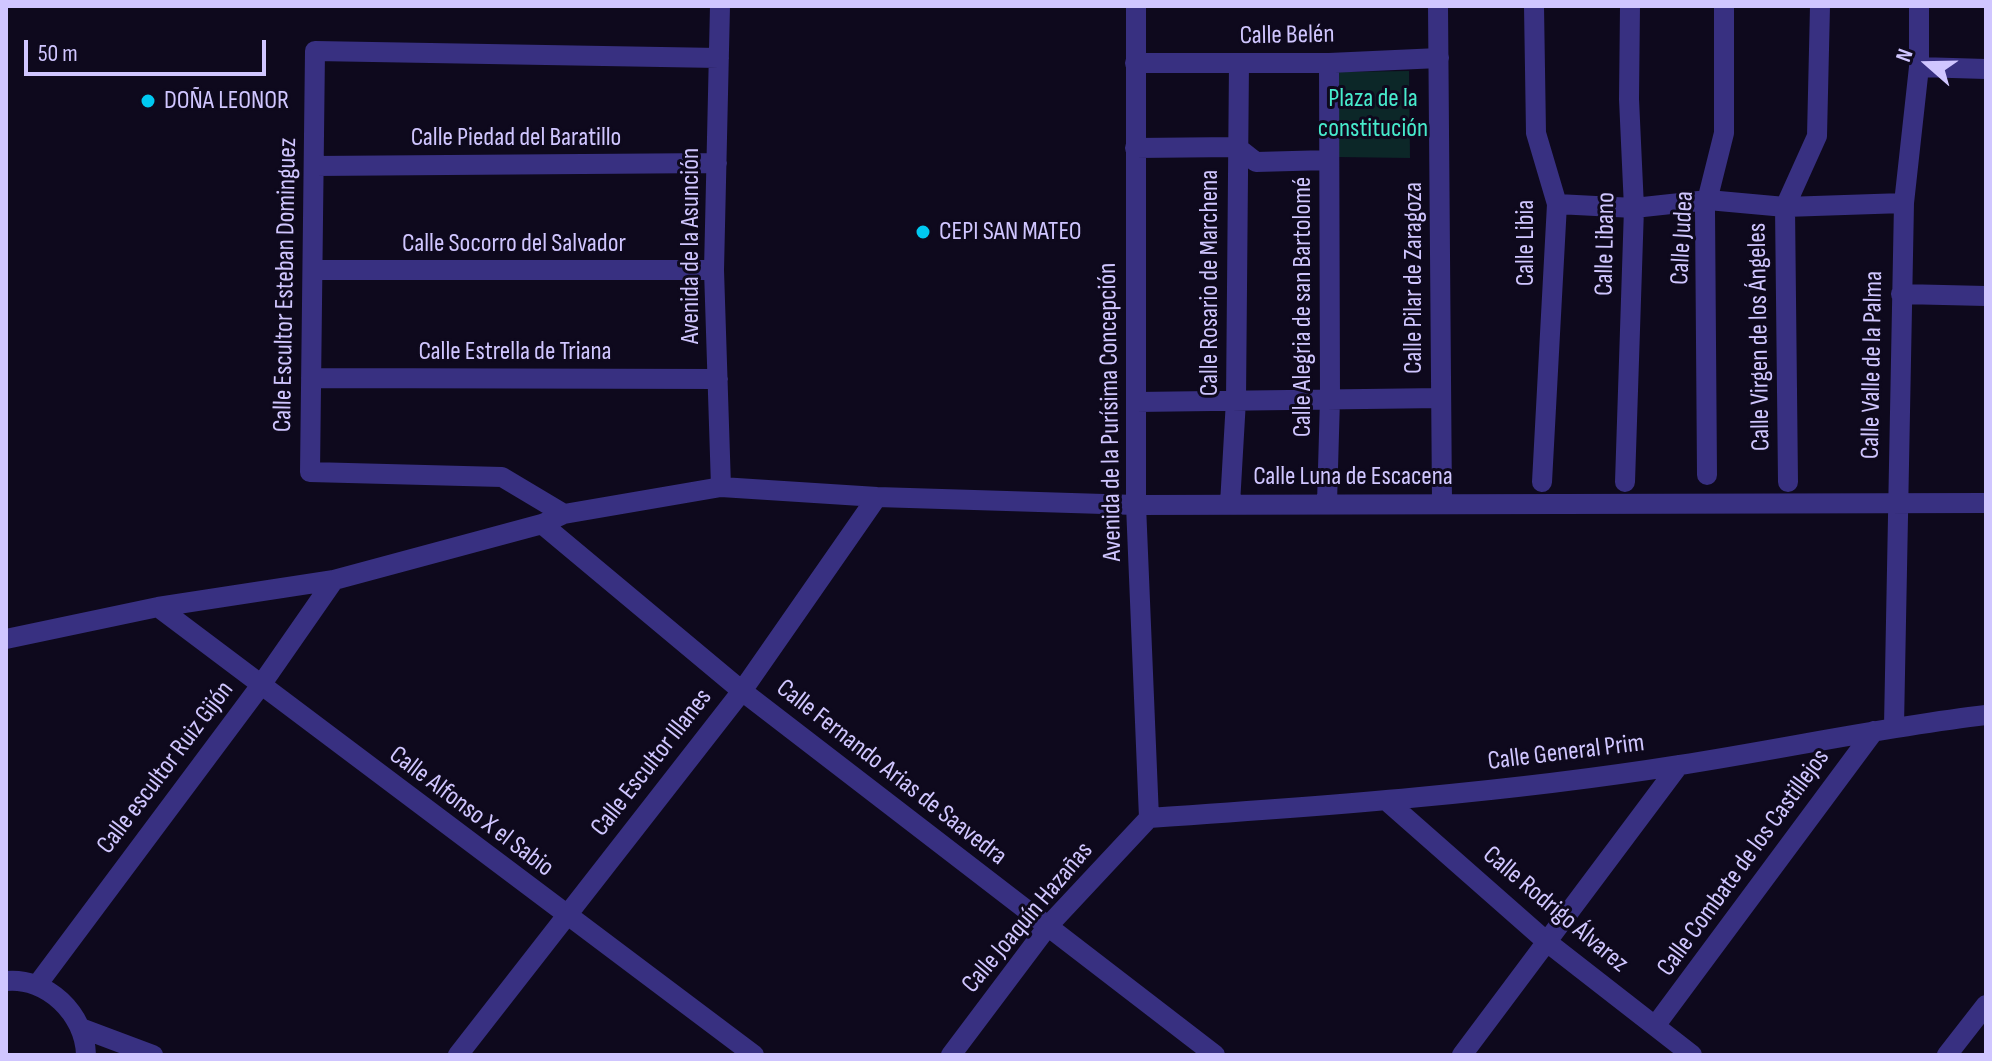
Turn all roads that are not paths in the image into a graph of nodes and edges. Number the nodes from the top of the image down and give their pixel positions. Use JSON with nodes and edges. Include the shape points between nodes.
{"nodes":[{"id":1,"x":720,"y":6,"type":"edge"},
{"id":2,"x":1136,"y":6,"type":"edge"},
{"id":3,"x":1438,"y":6,"type":"edge"},
{"id":4,"x":1534,"y":6,"type":"edge"},
{"id":5,"x":1630,"y":6,"type":"edge"},
{"id":6,"x":1724,"y":6,"type":"edge"},
{"id":7,"x":1820,"y":6,"type":"edge"},
{"id":8,"x":1919,"y":6,"type":"edge"},
{"id":9,"x":719,"y":58,"type":"junction"},
{"id":10,"x":1439,"y":58,"type":"junction"},
{"id":11,"x":1135,"y":63,"type":"junction"},
{"id":12,"x":1239,"y":63,"type":"junction"},
{"id":13,"x":1329,"y":63,"type":"junction"},
{"id":14,"x":1919,"y":67,"type":"junction"},
{"id":15,"x":1986,"y":69,"type":"edge"},
{"id":16,"x":1237,"y":147,"type":"junction"},
{"id":17,"x":1135,"y":148,"type":"junction"},
{"id":18,"x":1329,"y":160,"type":"junction"},
{"id":19,"x":717,"y":163,"type":"junction"},
{"id":20,"x":314,"y":166,"type":"junction"},
{"id":21,"x":1708,"y":200,"type":"junction"},
{"id":22,"x":1904,"y":203,"type":"junction"},
{"id":23,"x":1557,"y":204,"type":"junction"},
{"id":24,"x":1785,"y":207,"type":"junction"},
{"id":25,"x":1634,"y":208,"type":"junction"},
{"id":26,"x":314,"y":270,"type":"junction"},
{"id":27,"x":714,"y":270,"type":"junction"},
{"id":28,"x":1901,"y":294,"type":"junction"},
{"id":29,"x":1986,"y":296,"type":"edge"},
{"id":30,"x":311,"y":378,"type":"junction"},
{"id":31,"x":718,"y":379,"type":"junction"},
{"id":32,"x":1441,"y":398,"type":"junction"},
{"id":33,"x":1330,"y":399,"type":"junction"},
{"id":34,"x":1236,"y":400,"type":"junction"},
{"id":35,"x":1136,"y":402,"type":"junction"},
{"id":36,"x":1707,"y":475,"type":"dead end"},
{"id":37,"x":1542,"y":482,"type":"dead end"},
{"id":38,"x":1625,"y":482,"type":"dead end"},
{"id":39,"x":1788,"y":482,"type":"dead end"},
{"id":40,"x":721,"y":487,"type":"junction"},
{"id":41,"x":877,"y":497,"type":"junction"},
{"id":42,"x":1442,"y":502,"type":"junction"},
{"id":43,"x":1327,"y":503,"type":"junction"},
{"id":44,"x":1896,"y":503,"type":"junction"},
{"id":45,"x":1986,"y":503,"type":"edge"},
{"id":46,"x":1230,"y":504,"type":"junction"},
{"id":47,"x":1136,"y":505,"type":"junction"},
{"id":48,"x":564,"y":514,"type":"junction"},
{"id":49,"x":542,"y":524,"type":"junction"},
{"id":50,"x":334,"y":580,"type":"junction"},
{"id":51,"x":158,"y":607,"type":"junction"},
{"id":52,"x":6,"y":639,"type":"edge"},
{"id":53,"x":261,"y":685,"type":"junction"},
{"id":54,"x":742,"y":691,"type":"junction"},
{"id":55,"x":1986,"y":715,"type":"edge"},
{"id":56,"x":1894,"y":726,"type":"junction"},
{"id":57,"x":1874,"y":731,"type":"junction"},
{"id":58,"x":1679,"y":765,"type":"junction"},
{"id":59,"x":1388,"y":802,"type":"junction"},
{"id":60,"x":1149,"y":818,"type":"junction"},
{"id":61,"x":565,"y":916,"type":"junction"},
{"id":62,"x":1048,"y":926,"type":"junction"},
{"id":63,"x":1547,"y":942,"type":"junction"},
{"id":64,"x":6,"y":981,"type":"edge"},
{"id":65,"x":37,"y":985,"type":"junction"},
{"id":66,"x":1986,"y":1005,"type":"edge"},
{"id":67,"x":1655,"y":1026,"type":"junction"},
{"id":68,"x":81,"y":1028,"type":"junction"},
{"id":69,"x":86,"y":1055,"type":"edge"},
{"id":70,"x":153,"y":1055,"type":"edge"},
{"id":71,"x":458,"y":1055,"type":"edge"},
{"id":72,"x":754,"y":1055,"type":"edge"},
{"id":73,"x":951,"y":1055,"type":"edge"},
{"id":74,"x":1215,"y":1055,"type":"edge"},
{"id":75,"x":1462,"y":1055,"type":"edge"},
{"id":76,"x":1692,"y":1055,"type":"edge"},
{"id":77,"x":1947,"y":1055,"type":"edge"}],
"edges":[{"from":1,"to":9,"type":"street","name":"Avenida de la Asunción"},
{"from":2,"to":11,"type":"street","name":"Avenida de la Purísima Concepción"},
{"from":3,"to":10,"type":"street","name":"Calle Pilar de Zaragoza"},
{"from":4,"to":23,"type":"street","name":"Calle Libia","via":[[1536,133]]},
{"from":5,"to":25,"type":"street","name":"Calle Libano"},
{"from":6,"to":21,"type":"street","name":"Calle Judea","via":[[1724,133]]},
{"from":7,"to":24,"type":"street","name":"Calle Virgen de los Ángeles","via":[[1817,136]]},
{"from":8,"to":14,"type":"street","name":"Calle Valle de la Palma"},
{"from":9,"to":19,"type":"street","name":"Avenida de la Asunción"},
{"from":9,"to":20,"type":"street","name":"Calle Escultor Esteban Dominguez","via":[[315,51]]},
{"from":10,"to":13,"type":"street","name":"Calle Belén"},
{"from":10,"to":32,"type":"street","name":"Calle Pilar de Zaragoza"},
{"from":11,"to":12,"type":"street","name":"Calle Belén"},
{"from":11,"to":17,"type":"street","name":"Avenida de la Purísima Concepción"},
{"from":12,"to":13,"type":"street","name":"Calle Belén"},
{"from":12,"to":16,"type":"street","name":"Calle Rosario de Marchena"},
{"from":13,"to":18,"type":"street","name":"Calle Alegria de san Bartolomé"},
{"from":14,"to":15,"type":"street"},
{"from":14,"to":22,"type":"street","name":"Calle Valle de la Palma"},
{"from":16,"to":17,"type":"street"},
{"from":16,"to":18,"type":"street","via":[[1256,162]]},
{"from":16,"to":34,"type":"street","name":"Calle Rosario de Marchena"},
{"from":17,"to":35,"type":"street","name":"Avenida de la Purísima Concepción"},
{"from":18,"to":33,"type":"street","name":"Calle Alegria de san Bartolomé"},
{"from":19,"to":20,"type":"street","name":"Calle Piedad del Baratillo"},
{"from":19,"to":27,"type":"street","name":"Avenida de la Asunción"},
{"from":20,"to":26,"type":"street","name":"Calle Escultor Esteban Dominguez"},
{"from":21,"to":24,"type":"street"},
{"from":21,"to":25,"type":"street"},
{"from":21,"to":36,"type":"street","name":"Calle Judea"},
{"from":22,"to":24,"type":"street"},
{"from":22,"to":28,"type":"street","name":"Calle Valle de la Palma"},
{"from":23,"to":25,"type":"street"},
{"from":23,"to":37,"type":"street","name":"Calle Libia"},
{"from":24,"to":39,"type":"street","name":"Calle Virgen de los Ángeles"},
{"from":25,"to":38,"type":"street","name":"Calle Libano"},
{"from":26,"to":27,"type":"street","name":"Calle Socorro del Salvador"},
{"from":26,"to":30,"type":"street","name":"Calle Escultor Esteban Dominguez"},
{"from":27,"to":31,"type":"street","name":"Avenida de la Asunción"},
{"from":28,"to":29,"type":"street"},
{"from":28,"to":44,"type":"street","name":"Calle Valle de la Palma"},
{"from":30,"to":31,"type":"street","name":"Calle Estrella de Triana"},
{"from":30,"to":48,"type":"street","name":"Calle Escultor Esteban Dominguez","via":[[310,472],[502,477]]},
{"from":31,"to":40,"type":"street","name":"Avenida de la Asunción"},
{"from":32,"to":33,"type":"street"},
{"from":32,"to":42,"type":"street","name":"Calle Pilar de Zaragoza"},
{"from":33,"to":34,"type":"street"},
{"from":33,"to":43,"type":"street","name":"Calle Alegria de san Bartolomé"},
{"from":34,"to":35,"type":"street"},
{"from":34,"to":46,"type":"street","name":"Calle Rosario de Marchena"},
{"from":35,"to":47,"type":"street","name":"Avenida de la Purísima Concepción"},
{"from":40,"to":41,"type":"street","name":"Calle Luna de Escacena"},
{"from":40,"to":48,"type":"street","name":"Calle Luna de Escacena"},
{"from":41,"to":47,"type":"street","name":"Calle Luna de Escacena"},
{"from":41,"to":54,"type":"street","name":"Calle Escultor Illanes"},
{"from":42,"to":43,"type":"street","name":"Calle Luna de Escacena"},
{"from":42,"to":44,"type":"street","name":"Calle Luna de Escacena"},
{"from":43,"to":46,"type":"street","name":"Calle Luna de Escacena"},
{"from":44,"to":45,"type":"street","name":"Calle Luna de Escacena"},
{"from":44,"to":56,"type":"street","name":"Calle Valle de la Palma"},
{"from":46,"to":47,"type":"street","name":"Calle Luna de Escacena"},
{"from":47,"to":60,"type":"street","name":"Avenida de la Purísima Concepción"},
{"from":48,"to":49,"type":"street","name":"Calle Luna de Escacena"},
{"from":49,"to":50,"type":"street","name":"Calle Luna de Escacena"},
{"from":49,"to":54,"type":"street","name":"Calle Fernando Arias de Saavedra"},
{"from":50,"to":51,"type":"street","name":"Calle Luna de Escacena"},
{"from":50,"to":53,"type":"street","name":"Calle escultor Ruiz Gijón"},
{"from":51,"to":52,"type":"street","name":"Calle Luna de Escacena"},
{"from":51,"to":53,"type":"street","name":"Calle Alfonso X el Sabio"},
{"from":53,"to":61,"type":"street","name":"Calle Alfonso X el Sabio"},
{"from":53,"to":65,"type":"street","name":"Calle escultor Ruiz Gijón"},
{"from":54,"to":61,"type":"street","name":"Calle Escultor Illanes"},
{"from":54,"to":62,"type":"street","name":"Calle Fernando Arias de Saavedra"},
{"from":55,"to":56,"type":"street","name":"Calle General Prim"},
{"from":56,"to":57,"type":"street","name":"Calle General Prim"},
{"from":57,"to":58,"type":"street","name":"Calle General Prim"},
{"from":57,"to":67,"type":"street","name":"Calle Combate de los Castillejos"},
{"from":58,"to":59,"type":"street","name":"Calle General Prim"},
{"from":58,"to":63,"type":"street"},
{"from":59,"to":60,"type":"street","name":"Calle General Prim"},
{"from":59,"to":63,"type":"street","name":"Calle Rodrigo Álvarez"},
{"from":60,"to":62,"type":"street","name":"Calle Joaquín Hazañas"},
{"from":61,"to":71,"type":"street","name":"Calle Escultor Illanes"},
{"from":61,"to":72,"type":"street","name":"Calle Alfonso X el Sabio"},
{"from":62,"to":73,"type":"street","name":"Calle Joaquín Hazañas"},
{"from":62,"to":74,"type":"street","name":"Calle Fernando Arias de Saavedra"},
{"from":63,"to":67,"type":"street","name":"Calle Rodrigo Álvarez"},
{"from":63,"to":75,"type":"street"},
{"from":64,"to":65,"type":"street"},
{"from":65,"to":68,"type":"street","via":[[70,1010]]},
{"from":66,"to":77,"type":"street"},
{"from":67,"to":76,"type":"street","name":"Calle Rodrigo Álvarez"},
{"from":68,"to":69,"type":"street"},
{"from":68,"to":70,"type":"street"}]}
